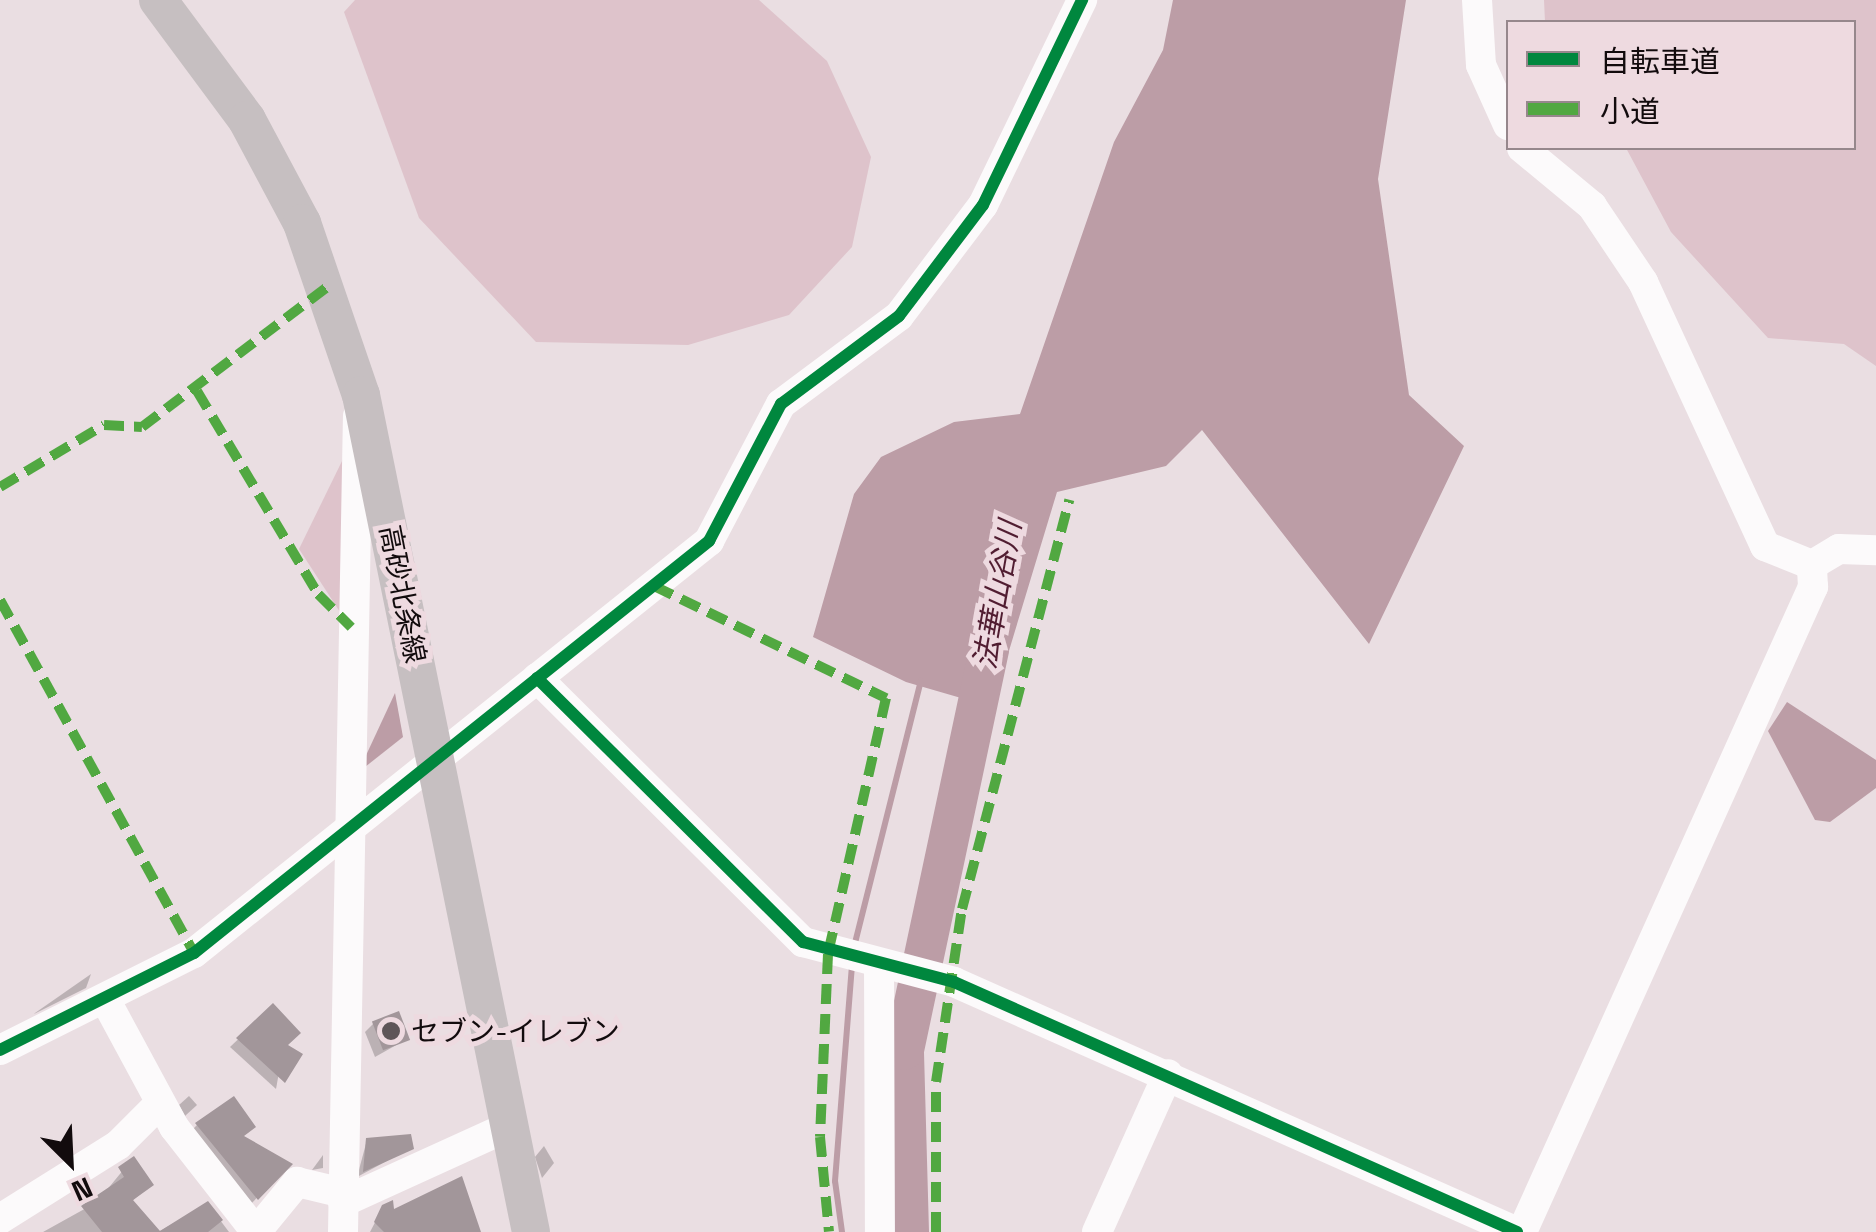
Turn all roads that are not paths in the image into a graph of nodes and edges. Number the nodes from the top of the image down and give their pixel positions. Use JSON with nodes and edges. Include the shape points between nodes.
{"nodes":[{"id":1,"x":158,"y":0,"type":"edge"},
{"id":2,"x":1082,"y":0,"type":"edge"},
{"id":3,"x":1478,"y":0,"type":"edge"},
{"id":4,"x":1506,"y":121,"type":"edge"},
{"id":5,"x":1524,"y":150,"type":"edge"},
{"id":6,"x":361,"y":395,"type":"junction"},
{"id":7,"x":1876,"y":550,"type":"edge"},
{"id":8,"x":1812,"y":565,"type":"junction"},
{"id":9,"x":537,"y":678,"type":"junction"},
{"id":10,"x":435,"y":757,"type":"junction"},
{"id":11,"x":350,"y":825,"type":"junction"},
{"id":12,"x":858,"y":961,"type":"junction"},
{"id":13,"x":106,"y":1001,"type":"junction"},
{"id":14,"x":0,"y":1050,"type":"edge"},
{"id":15,"x":1168,"y":1074,"type":"junction"},
{"id":16,"x":160,"y":1103,"type":"junction"},
{"id":17,"x":510,"y":1126,"type":"junction"},
{"id":18,"x":343,"y":1209,"type":"edge"},
{"id":19,"x":0,"y":1219,"type":"edge"},
{"id":20,"x":531,"y":1232,"type":"edge"},
{"id":21,"x":880,"y":1232,"type":"edge"},
{"id":22,"x":1098,"y":1232,"type":"edge"},
{"id":23,"x":1520,"y":1232,"type":"edge"}],
"edges":[{"from":1,"to":6,"type":"main road","name":"高砂北条線","via":[[247,120],[302,223]]},
{"from":2,"to":9,"type":"street","via":[[983,204],[931,280],[899,316],[781,404],[709,541]]},
{"from":3,"to":4,"type":"street","via":[[1481,65]]},
{"from":5,"to":8,"type":"street","via":[[1592,206],[1643,282],[1765,546]]},
{"from":6,"to":10,"type":"main road","name":"高砂北条線"},
{"from":6,"to":11,"type":"street","via":[[352,464]]},
{"from":7,"to":8,"type":"street","via":[[1839,550]]},
{"from":8,"to":23,"type":"street","via":[[1813,586]]},
{"from":9,"to":10,"type":"street"},
{"from":9,"to":12,"type":"street","via":[[804,942]]},
{"from":10,"to":11,"type":"street"},
{"from":10,"to":17,"type":"main road","name":"高砂北条線"},
{"from":11,"to":13,"type":"street","via":[[194,954]]},
{"from":11,"to":18,"type":"street"},
{"from":12,"to":15,"type":"street","via":[[954,982]]},
{"from":12,"to":21,"type":"street"},
{"from":13,"to":14,"type":"street"},
{"from":13,"to":16,"type":"street"},
{"from":15,"to":22,"type":"street"},
{"from":15,"to":23,"type":"street"},
{"from":16,"to":18,"type":"street","via":[[256,1232],[297,1182]]},
{"from":16,"to":19,"type":"street","via":[[118,1146]]},
{"from":17,"to":18,"type":"street"},
{"from":17,"to":20,"type":"main road","name":"高砂北条線"}]}
